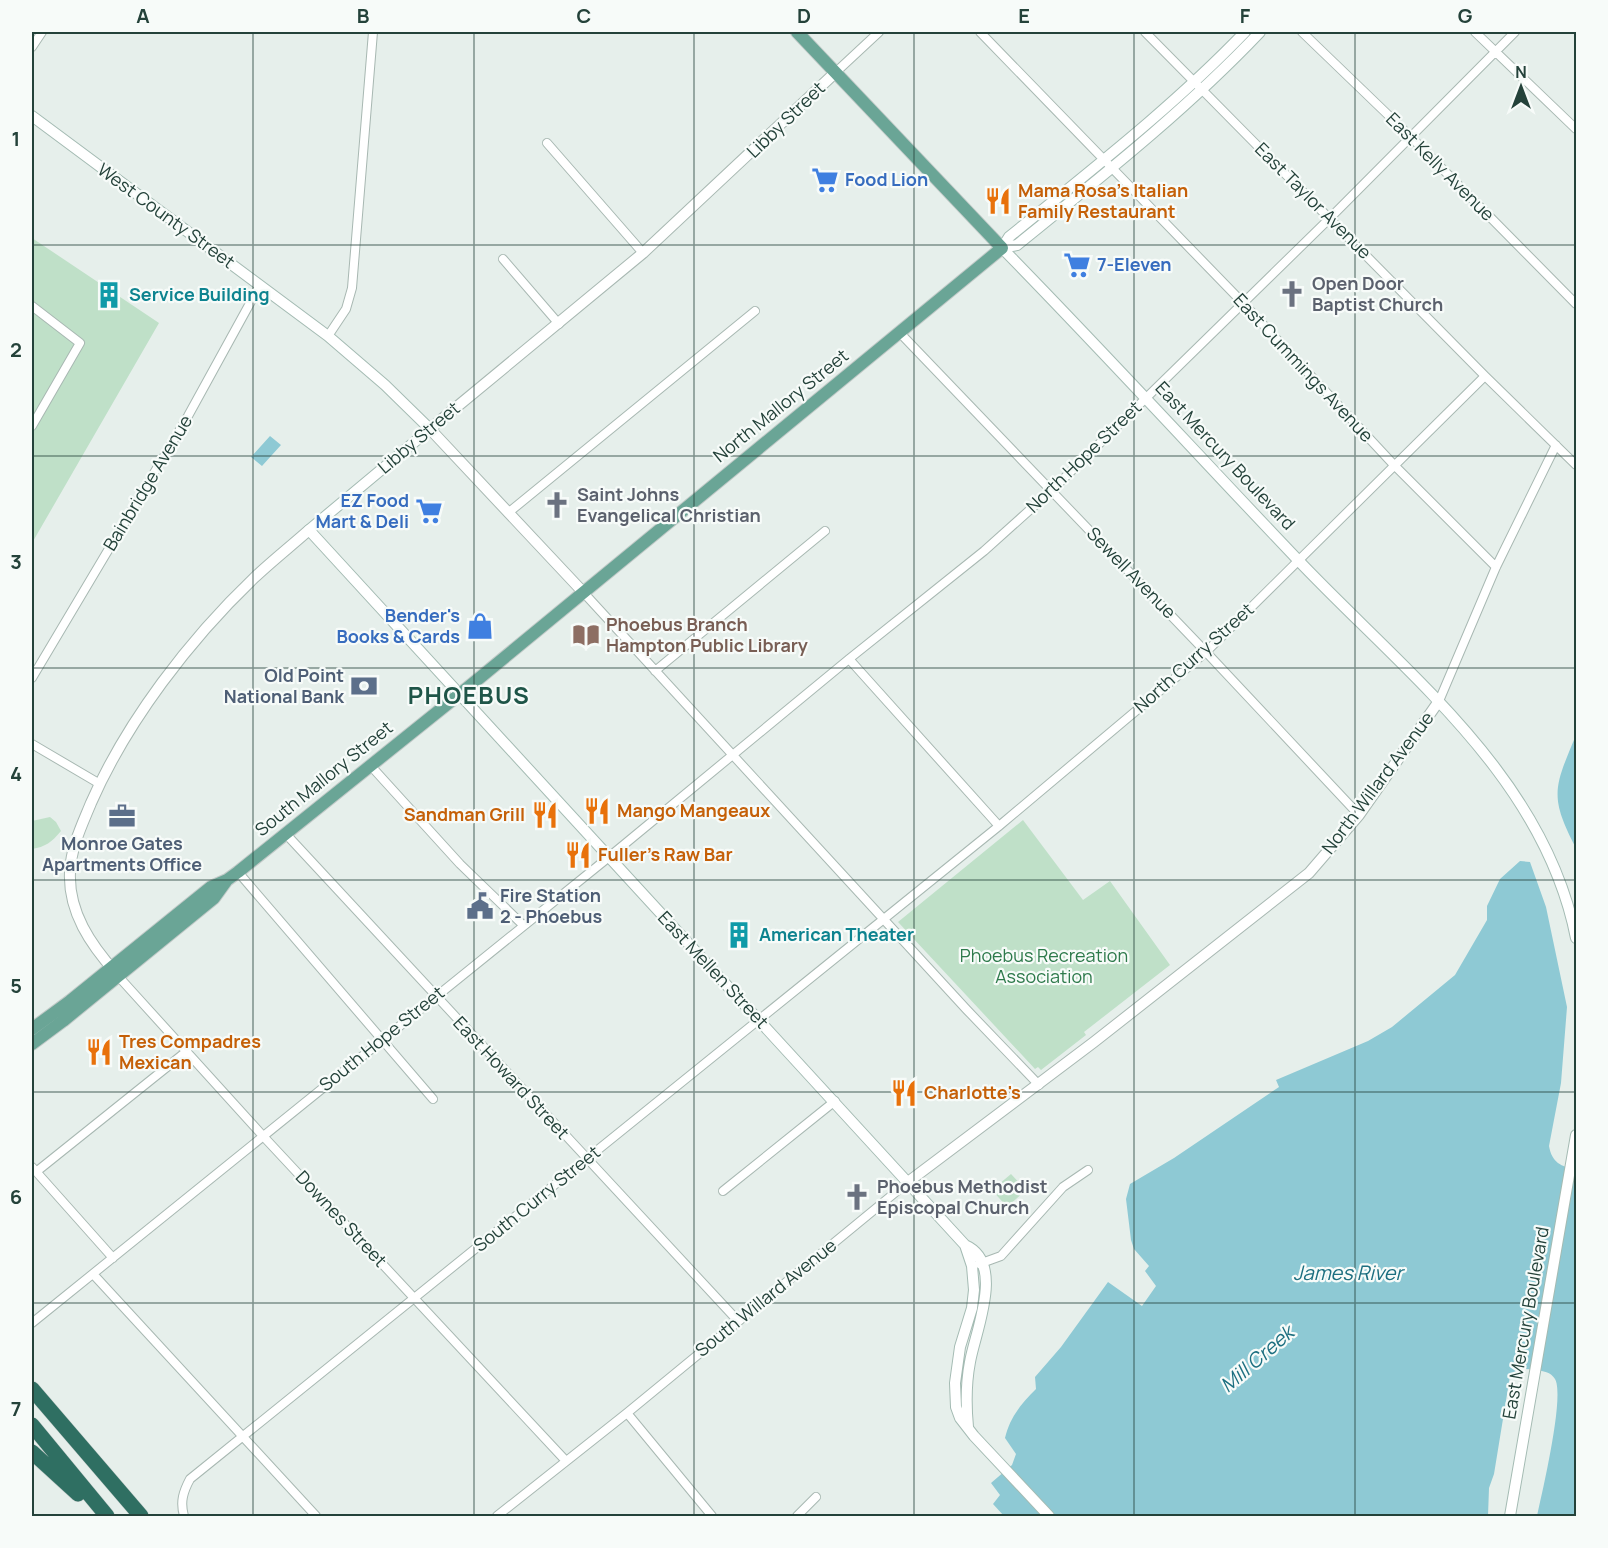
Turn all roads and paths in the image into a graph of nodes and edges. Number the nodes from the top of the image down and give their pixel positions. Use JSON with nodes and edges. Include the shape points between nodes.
{"nodes":[{"id":1,"x":42,"y":32,"type":"edge"},
{"id":2,"x":372,"y":32,"type":"edge"},
{"id":3,"x":797,"y":32,"type":"edge"},
{"id":4,"x":879,"y":32,"type":"edge"},
{"id":5,"x":980,"y":32,"type":"edge"},
{"id":6,"x":1145,"y":32,"type":"edge"},
{"id":7,"x":1245,"y":32,"type":"edge"},
{"id":8,"x":1260,"y":32,"type":"edge"},
{"id":9,"x":1302,"y":32,"type":"edge"},
{"id":10,"x":1475,"y":32,"type":"edge"},
{"id":11,"x":1515,"y":32,"type":"edge"},
{"id":12,"x":32,"y":47,"type":"edge"},
{"id":13,"x":1496,"y":51,"type":"junction"},
{"id":14,"x":836,"y":72,"type":"junction"},
{"id":15,"x":1199,"y":85,"type":"junction"},
{"id":16,"x":32,"y":116,"type":"edge"},
{"id":17,"x":1576,"y":129,"type":"edge"},
{"id":18,"x":1410,"y":136,"type":"junction"},
{"id":19,"x":546,"y":143,"type":"dead end"},
{"id":20,"x":1107,"y":165,"type":"junction"},
{"id":21,"x":1330,"y":218,"type":"junction"},
{"id":22,"x":1002,"y":248,"type":"junction"},
{"id":23,"x":643,"y":253,"type":"junction"},
{"id":24,"x":503,"y":259,"type":"dead end"},
{"id":25,"x":260,"y":285,"type":"junction"},
{"id":26,"x":1243,"y":303,"type":"junction"},
{"id":27,"x":1576,"y":304,"type":"edge"},
{"id":28,"x":32,"y":306,"type":"edge"},
{"id":29,"x":755,"y":311,"type":"dead end"},
{"id":30,"x":559,"y":324,"type":"junction"},
{"id":31,"x":900,"y":333,"type":"junction"},
{"id":32,"x":328,"y":336,"type":"junction"},
{"id":33,"x":1485,"y":376,"type":"junction"},
{"id":34,"x":1146,"y":397,"type":"junction"},
{"id":35,"x":32,"y":426,"type":"edge"},
{"id":36,"x":430,"y":429,"type":"junction"},
{"id":37,"x":1556,"y":445,"type":"junction"},
{"id":38,"x":1394,"y":465,"type":"junction"},
{"id":39,"x":1576,"y":465,"type":"edge"},
{"id":40,"x":1052,"y":490,"type":"junction"},
{"id":41,"x":508,"y":513,"type":"junction"},
{"id":42,"x":309,"y":530,"type":"junction"},
{"id":43,"x":825,"y":531,"type":"dead end"},
{"id":44,"x":1298,"y":561,"type":"junction"},
{"id":45,"x":1496,"y":567,"type":"junction"},
{"id":46,"x":583,"y":592,"type":"junction"},
{"id":47,"x":1206,"y":652,"type":"junction"},
{"id":48,"x":849,"y":659,"type":"junction"},
{"id":49,"x":655,"y":671,"type":"junction"},
{"id":50,"x":32,"y":678,"type":"edge"},
{"id":51,"x":461,"y":693,"type":"junction"},
{"id":52,"x":1439,"y":701,"type":"junction"},
{"id":53,"x":32,"y":744,"type":"edge"},
{"id":54,"x":733,"y":755,"type":"junction"},
{"id":55,"x":370,"y":765,"type":"junction"},
{"id":56,"x":100,"y":784,"type":"junction"},
{"id":57,"x":1359,"y":815,"type":"junction"},
{"id":58,"x":999,"y":826,"type":"junction"},
{"id":59,"x":285,"y":833,"type":"junction"},
{"id":60,"x":609,"y":857,"type":"junction"},
{"id":61,"x":238,"y":872,"type":"junction"},
{"id":62,"x":884,"y":919,"type":"junction"},
{"id":63,"x":523,"y":925,"type":"junction"},
{"id":64,"x":1576,"y":938,"type":"edge"},
{"id":65,"x":114,"y":972,"type":"junction"},
{"id":66,"x":435,"y":996,"type":"junction"},
{"id":67,"x":759,"y":1020,"type":"junction"},
{"id":68,"x":32,"y":1029,"type":"edge"},
{"id":69,"x":382,"y":1040,"type":"junction"},
{"id":70,"x":32,"y":1044,"type":"edge"},
{"id":71,"x":187,"y":1051,"type":"junction"},
{"id":72,"x":1039,"y":1085,"type":"junction"},
{"id":73,"x":433,"y":1100,"type":"dead end"},
{"id":74,"x":835,"y":1101,"type":"junction"},
{"id":75,"x":263,"y":1136,"type":"junction"},
{"id":76,"x":1576,"y":1138,"type":"edge"},
{"id":77,"x":586,"y":1159,"type":"junction"},
{"id":78,"x":34,"y":1169,"type":"edge"},
{"id":79,"x":1088,"y":1170,"type":"dead end"},
{"id":80,"x":908,"y":1182,"type":"junction"},
{"id":81,"x":723,"y":1191,"type":"dead end"},
{"id":82,"x":113,"y":1258,"type":"junction"},
{"id":83,"x":976,"y":1265,"type":"junction"},
{"id":84,"x":93,"y":1274,"type":"junction"},
{"id":85,"x":414,"y":1298,"type":"junction"},
{"id":86,"x":738,"y":1321,"type":"junction"},
{"id":87,"x":32,"y":1323,"type":"edge"},
{"id":88,"x":32,"y":1389,"type":"edge"},
{"id":89,"x":627,"y":1413,"type":"junction"},
{"id":90,"x":32,"y":1425,"type":"edge"},
{"id":91,"x":242,"y":1437,"type":"junction"},
{"id":92,"x":32,"y":1452,"type":"edge"},
{"id":93,"x":566,"y":1461,"type":"junction"},
{"id":94,"x":816,"y":1497,"type":"dead end"},
{"id":95,"x":102,"y":1516,"type":"edge"},
{"id":96,"x":107,"y":1516,"type":"edge"},
{"id":97,"x":141,"y":1516,"type":"edge"},
{"id":98,"x":184,"y":1516,"type":"edge"},
{"id":99,"x":316,"y":1516,"type":"edge"},
{"id":100,"x":497,"y":1516,"type":"edge"},
{"id":101,"x":712,"y":1516,"type":"edge"},
{"id":102,"x":797,"y":1516,"type":"edge"},
{"id":103,"x":1049,"y":1516,"type":"edge"},
{"id":104,"x":1510,"y":1516,"type":"edge"}],
"edges":[{"from":1,"to":12,"type":"street"},
{"from":2,"to":32,"type":"street","via":[[352,288],[346,309]]},
{"from":3,"to":14,"type":"main road","name":"East Mercury Boulevard"},
{"from":4,"to":14,"type":"street","name":"Libby Street"},
{"from":5,"to":20,"type":"street","name":"East Cummings Avenue"},
{"from":6,"to":15,"type":"street","name":"East Taylor Avenue"},
{"from":7,"to":15,"type":"main road","name":"North Mallory Street"},
{"from":8,"to":15,"type":"main road","name":"North Mallory Street"},
{"from":9,"to":18,"type":"street","name":"East Kelly Avenue"},
{"from":10,"to":13,"type":"street"},
{"from":11,"to":13,"type":"street","name":"North Hope Street"},
{"from":13,"to":17,"type":"street"},
{"from":13,"to":18,"type":"street","name":"North Hope Street"},
{"from":14,"to":22,"type":"main road","name":"East Mercury Boulevard"},
{"from":14,"to":23,"type":"main road","name":"Libby Street"},
{"from":15,"to":20,"type":"main road","name":"North Mallory Street"},
{"from":15,"to":21,"type":"street","name":"East Taylor Avenue"},
{"from":16,"to":25,"type":"main road","name":"West County Street"},
{"from":18,"to":21,"type":"street","name":"North Hope Street"},
{"from":18,"to":27,"type":"street","name":"East Kelly Avenue"},
{"from":19,"to":23,"type":"street"},
{"from":20,"to":22,"type":"main road","name":"North Mallory Street","via":[[1017,245]]},
{"from":20,"to":26,"type":"street","name":"East Cummings Avenue"},
{"from":21,"to":26,"type":"street","name":"North Hope Street"},
{"from":21,"to":33,"type":"street","name":"East Taylor Avenue"},
{"from":22,"to":31,"type":"main road","name":"North Mallory Street"},
{"from":22,"to":34,"type":"main road","name":"East Mercury Boulevard"},
{"from":23,"to":30,"type":"main road","name":"Libby Street"},
{"from":24,"to":30,"type":"street"},
{"from":25,"to":32,"type":"main road","name":"West County Street"},
{"from":25,"to":50,"type":"street","name":"Bainbridge Avenue","via":[[189,416]]},
{"from":26,"to":34,"type":"street","name":"North Hope Street"},
{"from":26,"to":38,"type":"street","name":"East Cummings Avenue"},
{"from":28,"to":35,"type":"street","via":[[80,343]]},
{"from":29,"to":41,"type":"street"},
{"from":30,"to":36,"type":"main road","name":"Libby Street"},
{"from":31,"to":40,"type":"street","name":"Sewell Avenue"},
{"from":31,"to":46,"type":"main road","name":"North Mallory Street"},
{"from":32,"to":36,"type":"main road","name":"West County Street"},
{"from":33,"to":37,"type":"street","name":"East Taylor Avenue"},
{"from":33,"to":38,"type":"street","name":"North Curry Street"},
{"from":34,"to":40,"type":"street","name":"North Hope Street"},
{"from":34,"to":44,"type":"main road","name":"East Mercury Boulevard"},
{"from":36,"to":41,"type":"main road","name":"West County Street"},
{"from":36,"to":42,"type":"main road","name":"Libby Street"},
{"from":37,"to":39,"type":"street","name":"East Taylor Avenue"},
{"from":37,"to":45,"type":"street","name":"North Willard Avenue"},
{"from":38,"to":44,"type":"street","name":"North Curry Street"},
{"from":38,"to":45,"type":"street","name":"East Cummings Avenue"},
{"from":40,"to":47,"type":"street","name":"Sewell Avenue"},
{"from":40,"to":48,"type":"street","name":"North Hope Street","via":[[984,551]]},
{"from":41,"to":46,"type":"main road","name":"West County Street"},
{"from":42,"to":51,"type":"main road","name":"East Mellen Street"},
{"from":42,"to":56,"type":"main road","name":"Libby Street","via":[[206,629],[130,730]]},
{"from":43,"to":49,"type":"street"},
{"from":44,"to":47,"type":"street","name":"North Curry Street"},
{"from":44,"to":52,"type":"main road","name":"East Mercury Boulevard"},
{"from":45,"to":52,"type":"street","name":"North Willard Avenue"},
{"from":46,"to":49,"type":"street"},
{"from":46,"to":51,"type":"main road","name":"South Mallory Street"},
{"from":47,"to":57,"type":"street","name":"Sewell Avenue"},
{"from":47,"to":58,"type":"street","name":"North Curry Street"},
{"from":48,"to":54,"type":"street","name":"North Hope Street"},
{"from":48,"to":58,"type":"street"},
{"from":49,"to":54,"type":"street"},
{"from":51,"to":55,"type":"main road","name":"South Mallory Street"},
{"from":51,"to":60,"type":"main road","name":"East Mellen Street"},
{"from":52,"to":57,"type":"main road","name":"North Willard Avenue"},
{"from":52,"to":64,"type":"main road","name":"East Mercury Boulevard","via":[[1498,770],[1530,819],[1565,894]]},
{"from":53,"to":56,"type":"street"},
{"from":54,"to":60,"type":"street","name":"South Hope Street"},
{"from":54,"to":62,"type":"street"},
{"from":55,"to":59,"type":"main road","name":"South Mallory Street"},
{"from":55,"to":63,"type":"street","via":[[460,864]]},
{"from":56,"to":65,"type":"main road","name":"Libby Street","via":[[75,839],[70,873],[79,921]]},
{"from":57,"to":72,"type":"main road","name":"North Willard Avenue","via":[[1309,873]]},
{"from":58,"to":62,"type":"street","name":"North Curry Street"},
{"from":59,"to":61,"type":"main road","name":"South Mallory Street"},
{"from":59,"to":66,"type":"street","name":"East Howard Street"},
{"from":60,"to":63,"type":"street","name":"South Hope Street"},
{"from":60,"to":67,"type":"main road","name":"East Mellen Street"},
{"from":61,"to":65,"type":"main road","name":"South Mallory Street","via":[[214,898]]},
{"from":61,"to":69,"type":"street"},
{"from":62,"to":67,"type":"street","name":"South Curry Street"},
{"from":62,"to":72,"type":"street"},
{"from":63,"to":66,"type":"street","name":"South Hope Street"},
{"from":65,"to":68,"type":"main road","name":"South Mallory Street"},
{"from":65,"to":70,"type":"main road","name":"South Mallory Street"},
{"from":65,"to":71,"type":"street","name":"Downes Street"},
{"from":66,"to":69,"type":"street","name":"South Hope Street"},
{"from":66,"to":77,"type":"street","name":"East Howard Street"},
{"from":67,"to":74,"type":"main road","name":"East Mellen Street"},
{"from":67,"to":77,"type":"street","name":"South Curry Street"},
{"from":69,"to":73,"type":"street"},
{"from":69,"to":75,"type":"street","name":"South Hope Street"},
{"from":71,"to":75,"type":"street","name":"Downes Street"},
{"from":71,"to":78,"type":"street"},
{"from":72,"to":80,"type":"main road","name":"South Willard Avenue"},
{"from":74,"to":80,"type":"main road","name":"East Mellen Street"},
{"from":74,"to":81,"type":"street"},
{"from":75,"to":82,"type":"street","name":"South Hope Street"},
{"from":75,"to":85,"type":"street","name":"Downes Street"},
{"from":76,"to":104,"type":"main road","name":"East Mercury Boulevard"},
{"from":77,"to":85,"type":"street","name":"South Curry Street"},
{"from":77,"to":86,"type":"street","name":"East Howard Street"},
{"from":78,"to":82,"type":"street"},
{"from":79,"to":83,"type":"street","via":[[1063,1187],[1006,1252]]},
{"from":80,"to":83,"type":"main road","name":"East Mellen Street","via":[[972,1248]]},
{"from":80,"to":86,"type":"street","name":"South Willard Avenue"},
{"from":82,"to":84,"type":"street","name":"South Hope Street"},
{"from":83,"to":103,"type":"main road","via":[[974,1296],[960,1347],[956,1407],[960,1418]]},
{"from":84,"to":87,"type":"street","name":"South Hope Street"},
{"from":84,"to":91,"type":"street"},
{"from":85,"to":91,"type":"street","name":"South Curry Street"},
{"from":85,"to":93,"type":"street","name":"Downes Street"},
{"from":86,"to":89,"type":"street","name":"South Willard Avenue"},
{"from":88,"to":97,"type":"highway"},
{"from":89,"to":93,"type":"street","name":"South Willard Avenue"},
{"from":89,"to":101,"type":"street"},
{"from":90,"to":96,"type":"highway"},
{"from":91,"to":98,"type":"street","name":"South Curry Street","via":[[190,1479],[181,1506]]},
{"from":91,"to":99,"type":"street"},
{"from":92,"to":95,"type":"highway"},
{"from":93,"to":100,"type":"street","name":"South Willard Avenue"},
{"from":94,"to":102,"type":"street"}]}
